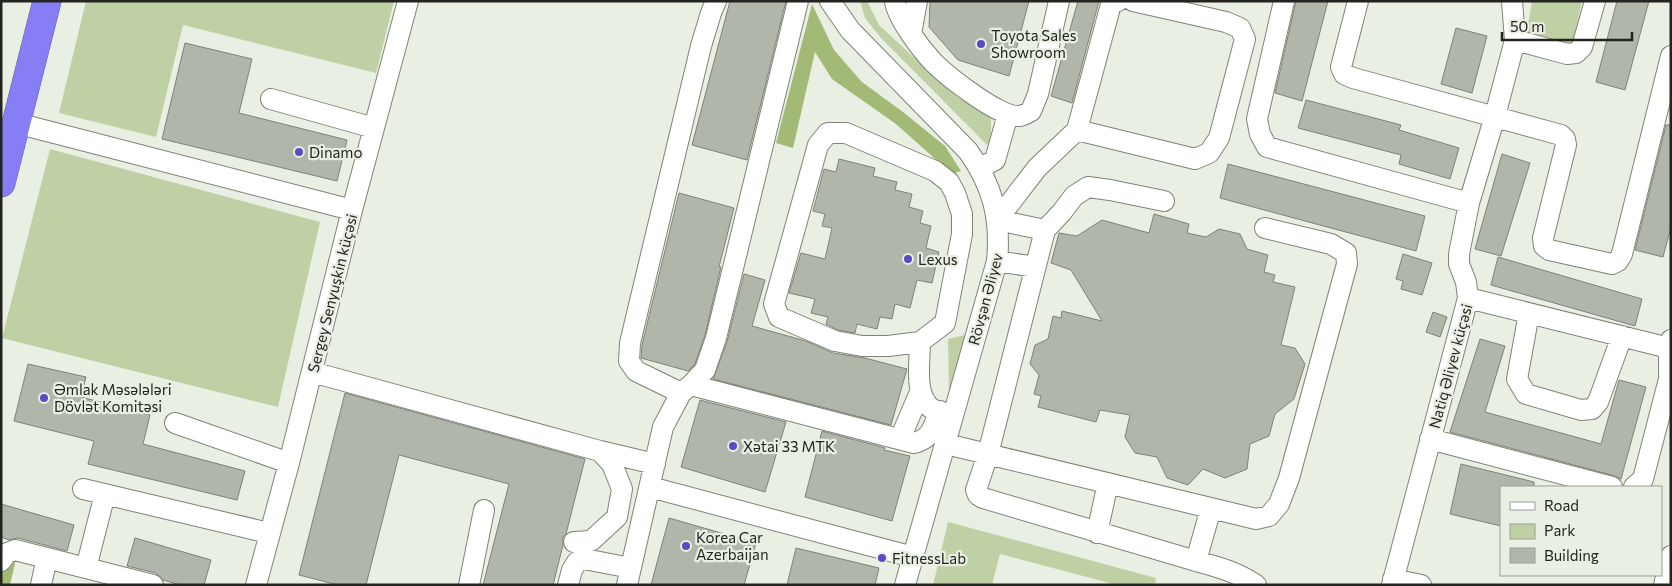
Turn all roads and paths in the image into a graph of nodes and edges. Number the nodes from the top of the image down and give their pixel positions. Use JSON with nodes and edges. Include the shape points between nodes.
{"nodes":[{"id":1,"x":47,"y":1,"type":"edge"},
{"id":2,"x":408,"y":1,"type":"edge"},
{"id":3,"x":716,"y":1,"type":"edge"},
{"id":4,"x":830,"y":1,"type":"edge"},
{"id":5,"x":841,"y":1,"type":"edge"},
{"id":6,"x":895,"y":1,"type":"edge"},
{"id":7,"x":918,"y":1,"type":"edge"},
{"id":8,"x":1059,"y":1,"type":"edge"},
{"id":9,"x":1118,"y":1,"type":"edge"},
{"id":10,"x":1133,"y":1,"type":"edge"},
{"id":11,"x":1284,"y":1,"type":"edge"},
{"id":12,"x":1358,"y":1,"type":"edge"},
{"id":13,"x":1512,"y":1,"type":"edge"},
{"id":14,"x":1594,"y":1,"type":"edge"},
{"id":15,"x":798,"y":4,"type":"edge"},
{"id":16,"x":850,"y":30,"type":"junction"},
{"id":17,"x":911,"y":34,"type":"junction"},
{"id":18,"x":1514,"y":40,"type":"junction"},
{"id":19,"x":1671,"y":56,"type":"edge"},
{"id":20,"x":271,"y":99,"type":"dead end"},
{"id":21,"x":1008,"y":114,"type":"junction"},
{"id":22,"x":1495,"y":116,"type":"junction"},
{"id":23,"x":16,"y":124,"type":"junction"},
{"id":24,"x":374,"y":128,"type":"junction"},
{"id":25,"x":1077,"y":130,"type":"junction"},
{"id":26,"x":980,"y":168,"type":"junction"},
{"id":27,"x":1,"y":184,"type":"edge"},
{"id":28,"x":1164,"y":201,"type":"dead end"},
{"id":29,"x":1469,"y":203,"type":"junction"},
{"id":30,"x":352,"y":210,"type":"junction"},
{"id":31,"x":997,"y":220,"type":"junction"},
{"id":32,"x":1266,"y":228,"type":"dead end"},
{"id":33,"x":1045,"y":230,"type":"junction"},
{"id":34,"x":997,"y":261,"type":"junction"},
{"id":35,"x":1036,"y":267,"type":"junction"},
{"id":36,"x":1468,"y":298,"type":"junction"},
{"id":37,"x":1529,"y":313,"type":"junction"},
{"id":38,"x":945,"y":323,"type":"junction"},
{"id":39,"x":977,"y":331,"type":"junction"},
{"id":40,"x":1622,"y":336,"type":"junction"},
{"id":41,"x":920,"y":342,"type":"junction"},
{"id":42,"x":1670,"y":344,"type":"edge"},
{"id":43,"x":312,"y":372,"type":"junction"},
{"id":44,"x":686,"y":389,"type":"junction"},
{"id":45,"x":920,"y":392,"type":"junction"},
{"id":46,"x":947,"y":413,"type":"junction"},
{"id":47,"x":175,"y":423,"type":"dead end"},
{"id":48,"x":900,"y":439,"type":"junction"},
{"id":49,"x":1430,"y":439,"type":"junction"},
{"id":50,"x":946,"y":444,"type":"junction"},
{"id":51,"x":600,"y":451,"type":"junction"},
{"id":52,"x":988,"y":454,"type":"junction"},
{"id":53,"x":289,"y":463,"type":"junction"},
{"id":54,"x":655,"y":464,"type":"junction"},
{"id":55,"x":1108,"y":483,"type":"junction"},
{"id":56,"x":1608,"y":486,"type":"edge"},
{"id":57,"x":1635,"y":486,"type":"edge"},
{"id":58,"x":650,"y":487,"type":"junction"},
{"id":59,"x":83,"y":489,"type":"dead end"},
{"id":60,"x":105,"y":494,"type":"junction"},
{"id":61,"x":1212,"y":508,"type":"junction"},
{"id":62,"x":484,"y":510,"type":"dead end"},
{"id":63,"x":269,"y":533,"type":"junction"},
{"id":64,"x":1097,"y":533,"type":"junction"},
{"id":65,"x":574,"y":542,"type":"dead end"},
{"id":66,"x":913,"y":556,"type":"junction"},
{"id":67,"x":1671,"y":556,"type":"edge"},
{"id":68,"x":47,"y":558,"type":"junction"},
{"id":69,"x":1,"y":561,"type":"edge"},
{"id":70,"x":1196,"y":561,"type":"junction"},
{"id":71,"x":86,"y":568,"type":"junction"},
{"id":72,"x":629,"y":576,"type":"edge"},
{"id":73,"x":1392,"y":582,"type":"edge"},
{"id":74,"x":41,"y":585,"type":"edge"},
{"id":75,"x":153,"y":585,"type":"edge"},
{"id":76,"x":256,"y":585,"type":"edge"},
{"id":77,"x":469,"y":585,"type":"edge"},
{"id":78,"x":568,"y":585,"type":"edge"},
{"id":79,"x":905,"y":585,"type":"edge"},
{"id":80,"x":1256,"y":585,"type":"edge"},
{"id":81,"x":1421,"y":585,"type":"edge"},
{"id":82,"x":1664,"y":585,"type":"edge"}],
"edges":[{"from":1,"to":23,"type":"highway"},
{"from":2,"to":24,"type":"street","name":"Sergey Senyuşkin küçəsi"},
{"from":3,"to":44,"type":"street","via":[[700,46],[630,343],[629,361],[636,371]]},
{"from":4,"to":16,"type":"street","name":"Rövşən Əliyev"},
{"from":5,"to":16,"type":"street"},
{"from":6,"to":17,"type":"street"},
{"from":7,"to":17,"type":"street"},
{"from":8,"to":21,"type":"street","via":[[1038,94],[1031,111],[1020,116]]},
{"from":9,"to":25,"type":"street","via":[[1111,4]]},
{"from":10,"to":25,"type":"street","via":[[1240,28],[1245,39],[1219,138],[1209,153],[1195,159]]},
{"from":11,"to":29,"type":"street","via":[[1257,119],[1260,134],[1268,147]]},
{"from":12,"to":22,"type":"street","via":[[1340,67],[1344,74]]},
{"from":13,"to":18,"type":"street","name":"Natiq Əliyev küçəsi"},
{"from":14,"to":18,"type":"street","via":[[1582,48],[1576,53],[1567,54]]},
{"from":15,"to":44,"type":"street","via":[[716,338],[705,370]]},
{"from":16,"to":26,"type":"street","name":"Rövşən Əliyev","via":[[949,130]]},
{"from":17,"to":21,"type":"street","via":[[934,63],[982,102]]},
{"from":18,"to":22,"type":"street","name":"Natiq Əliyev küçəsi"},
{"from":19,"to":22,"type":"street","via":[[1622,254],[1612,264],[1549,250],[1544,246],[1543,238],[1565,140],[1561,135]]},
{"from":20,"to":24,"type":"street"},
{"from":21,"to":26,"type":"street","via":[[995,160]]},
{"from":22,"to":29,"type":"street","name":"Natiq Əliyev küçəsi"},
{"from":23,"to":27,"type":"highway"},
{"from":23,"to":30,"type":"street"},
{"from":24,"to":30,"type":"street","name":"Sergey Senyuşkin küçəsi"},
{"from":25,"to":31,"type":"street","via":[[1038,168]]},
{"from":26,"to":31,"type":"street","name":"Rövşən Əliyev","via":[[988,184]]},
{"from":28,"to":33,"type":"street","via":[[1088,187],[1074,196]]},
{"from":29,"to":36,"type":"street","name":"Natiq Əliyev küçəsi","via":[[1459,254]]},
{"from":30,"to":43,"type":"street","name":"Sergey Senyuşkin küçəsi"},
{"from":31,"to":33,"type":"street"},
{"from":31,"to":34,"type":"street","name":"Rövşən Əliyev"},
{"from":32,"to":61,"type":"street","via":[[1331,244],[1346,253],[1347,264],[1289,478],[1279,504],[1269,516],[1256,519]]},
{"from":33,"to":35,"type":"street"},
{"from":34,"to":35,"type":"street"},
{"from":34,"to":39,"type":"street","name":"Rövşən Əliyev"},
{"from":35,"to":52,"type":"street"},
{"from":36,"to":37,"type":"street"},
{"from":36,"to":49,"type":"street","name":"Natiq Əliyev küçəsi"},
{"from":37,"to":40,"type":"street"},
{"from":37,"to":40,"type":"street","via":[[1517,379],[1526,394],[1582,410],[1592,408],[1598,402]]},
{"from":38,"to":39,"type":"street"},
{"from":38,"to":41,"type":"street"},
{"from":38,"to":41,"type":"street","via":[[962,234],[962,214],[949,182],[935,171],[846,133],[828,133],[818,145],[774,304],[779,317],[835,342],[888,346]]},
{"from":39,"to":46,"type":"street","name":"Rövşən Əliyev"},
{"from":40,"to":42,"type":"street"},
{"from":41,"to":45,"type":"street"},
{"from":42,"to":57,"type":"street","via":[[1669,379],[1644,479]]},
{"from":43,"to":51,"type":"street"},
{"from":43,"to":53,"type":"street","name":"Sergey Senyuşkin küçəsi"},
{"from":44,"to":48,"type":"street"},
{"from":44,"to":54,"type":"street","via":[[664,427]]},
{"from":45,"to":46,"type":"street","via":[[933,410]]},
{"from":45,"to":48,"type":"street"},
{"from":46,"to":48,"type":"street","via":[[923,441],[914,443]]},
{"from":46,"to":50,"type":"street","name":"Rövşən Əliyev"},
{"from":47,"to":53,"type":"street"},
{"from":49,"to":56,"type":"street"},
{"from":49,"to":73,"type":"street","name":"Natiq Əliyev küçəsi"},
{"from":50,"to":52,"type":"street"},
{"from":50,"to":66,"type":"street","name":"Rövşən Əliyev"},
{"from":51,"to":54,"type":"street"},
{"from":51,"to":65,"type":"street","via":[[612,464],[622,488],[617,517],[591,541]]},
{"from":52,"to":55,"type":"street"},
{"from":52,"to":64,"type":"street","via":[[976,490],[978,495]]},
{"from":53,"to":63,"type":"street","name":"Sergey Senyuşkin küçəsi"},
{"from":54,"to":58,"type":"street"},
{"from":55,"to":61,"type":"street"},
{"from":55,"to":64,"type":"street"},
{"from":58,"to":66,"type":"street"},
{"from":58,"to":72,"type":"street"},
{"from":59,"to":60,"type":"street"},
{"from":60,"to":63,"type":"street"},
{"from":60,"to":71,"type":"street"},
{"from":61,"to":70,"type":"street"},
{"from":62,"to":77,"type":"street"},
{"from":63,"to":76,"type":"street","name":"Sergey Senyuşkin küçəsi"},
{"from":64,"to":70,"type":"street"},
{"from":66,"to":79,"type":"street","name":"Rövşən Əliyev"},
{"from":67,"to":82,"type":"street"},
{"from":68,"to":69,"type":"street","via":[[15,550],[7,553]]},
{"from":68,"to":71,"type":"street"},
{"from":68,"to":74,"type":"street"},
{"from":70,"to":80,"type":"street","via":[[1244,576]]},
{"from":71,"to":75,"type":"street"},
{"from":72,"to":78,"type":"street","via":[[584,559],[576,562]]},
{"from":73,"to":81,"type":"street"}]}
